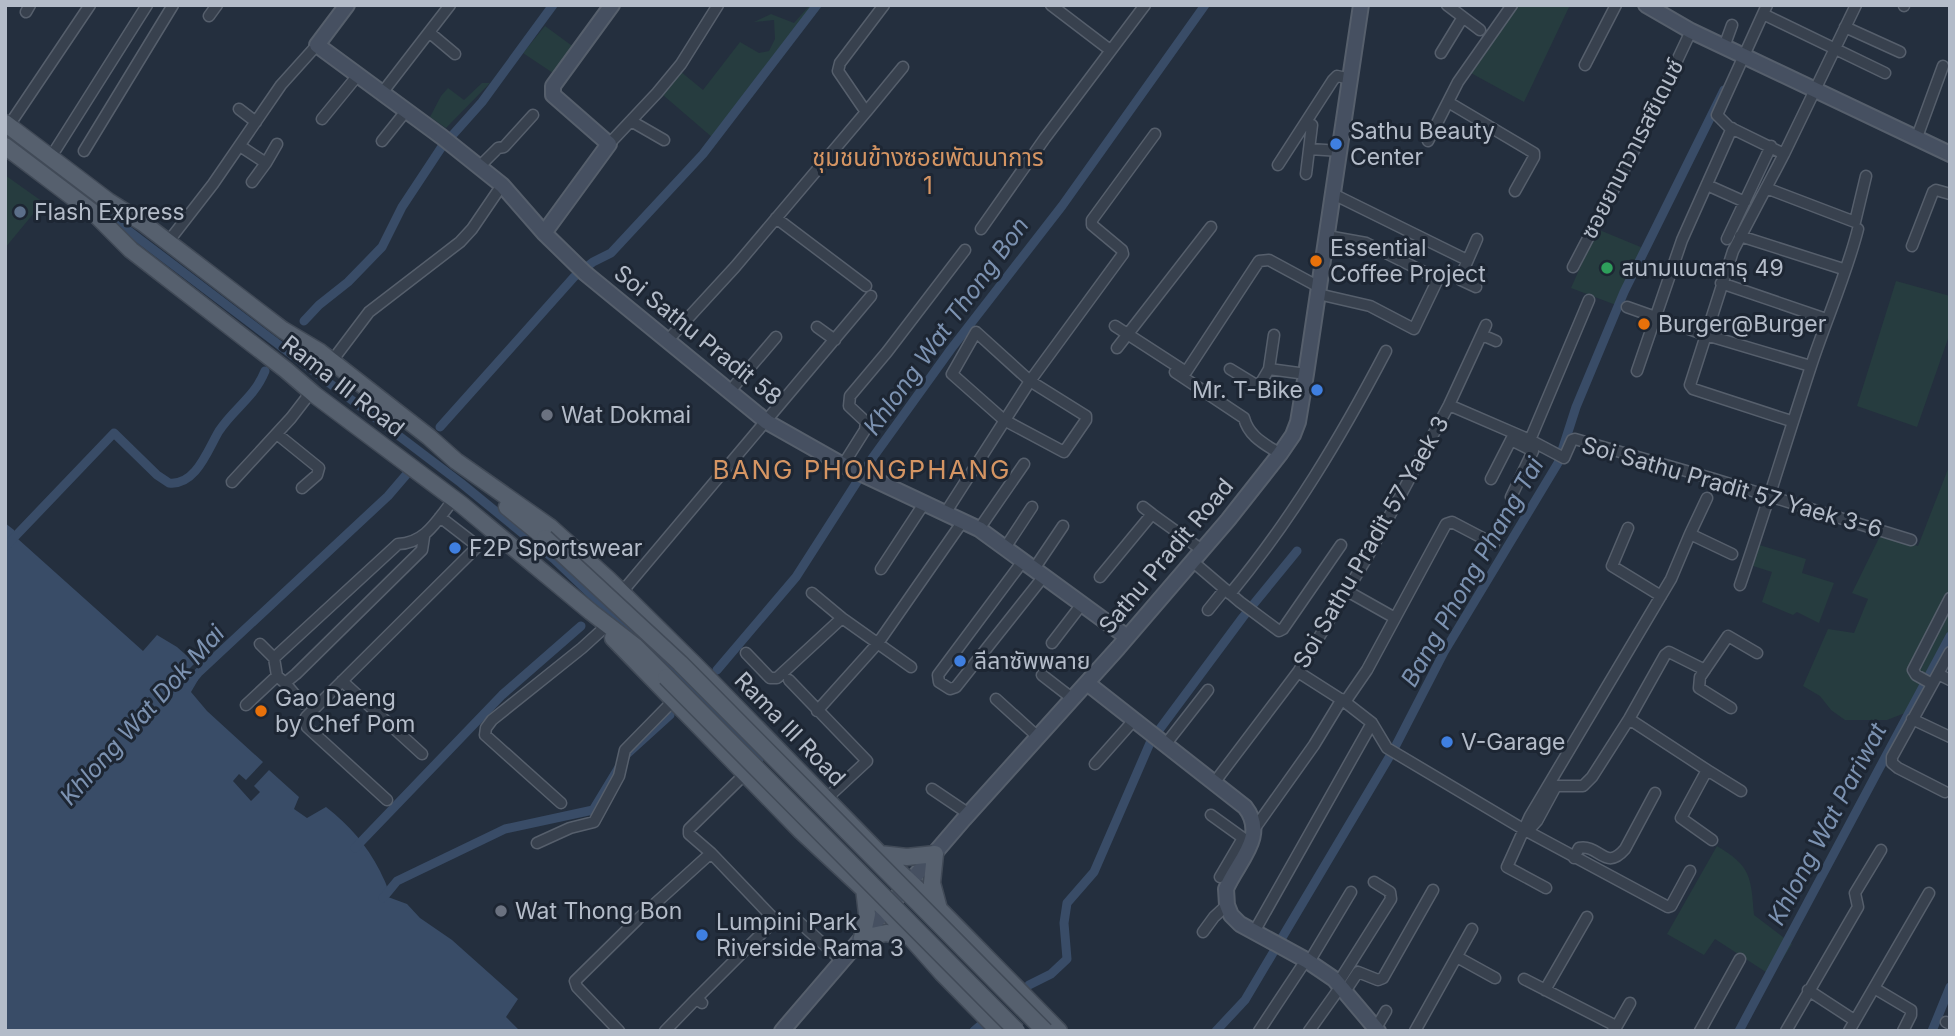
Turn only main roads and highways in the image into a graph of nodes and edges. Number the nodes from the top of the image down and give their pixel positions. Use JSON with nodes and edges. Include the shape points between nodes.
{"nodes":[{"id":1,"x":8,"y":118,"type":"edge"},
{"id":2,"x":5,"y":146,"type":"edge"},
{"id":3,"x":5,"y":159,"type":"edge"},
{"id":4,"x":143,"y":223,"type":"junction"},
{"id":5,"x":131,"y":250,"type":"junction"},
{"id":6,"x":475,"y":476,"type":"junction"},
{"id":7,"x":590,"y":612,"type":"junction"},
{"id":8,"x":827,"y":800,"type":"junction"},
{"id":9,"x":851,"y":824,"type":"junction"},
{"id":10,"x":801,"y":831,"type":"junction"},
{"id":11,"x":880,"y":855,"type":"junction"},
{"id":12,"x":864,"y":888,"type":"junction"},
{"id":13,"x":891,"y":904,"type":"junction"},
{"id":14,"x":939,"y":909,"type":"junction"},
{"id":15,"x":911,"y":937,"type":"junction"},
{"id":16,"x":986,"y":958,"type":"junction"},
{"id":17,"x":942,"y":973,"type":"junction"},
{"id":18,"x":958,"y":989,"type":"junction"},
{"id":19,"x":999,"y":1031,"type":"edge"},
{"id":20,"x":1017,"y":1031,"type":"edge"},
{"id":21,"x":1045,"y":1031,"type":"edge"},
{"id":22,"x":1059,"y":1031,"type":"edge"}],
"edges":[{"from":1,"to":4,"type":"main road","name":"Rama III Road","via":[[108,201]]},
{"from":1,"to":4,"type":"main road","name":"Rama III Road","via":[[56,149]]},
{"from":2,"to":5,"type":"main road","name":"Rama III Road","via":[[94,214]]},
{"from":3,"to":5,"type":"main road","name":"Rama III Road"},
{"from":4,"to":6,"type":"main road","name":"Rama III Road","via":[[283,330],[378,395]]},
{"from":5,"to":7,"type":"main road","name":"Rama III Road","via":[[454,499]]},
{"from":6,"to":8,"type":"main road","name":"Rama III Road","via":[[550,527],[622,592]]},
{"from":6,"to":21,"type":"main road","name":"Rama III Road","bridge":true,"via":[[680,663]]},
{"from":7,"to":10,"type":"main road","name":"Rama III Road"},
{"from":7,"to":20,"type":"main road","name":"Rama III Road","bridge":true,"via":[[635,646]]},
{"from":8,"to":9,"type":"main road","name":"Rama III Road"},
{"from":8,"to":10,"type":"main road","via":[[828,819],[819,827]]},
{"from":9,"to":11,"type":"main road","name":"Rama III Road"},
{"from":9,"to":13,"type":"main road","via":[[848,852]]},
{"from":10,"to":12,"type":"main road","name":"Rama III Road"},
{"from":11,"to":14,"type":"main road","name":"Rama III Road"},
{"from":11,"to":14,"type":"main road","via":[[935,853],[932,883]]},
{"from":12,"to":13,"type":"main road","name":"Rama III Road"},
{"from":12,"to":15,"type":"main road","via":[[867,914],[862,938],[886,933]]},
{"from":13,"to":15,"type":"main road","name":"Rama III Road"},
{"from":13,"to":17,"type":"main road","via":[[944,947]]},
{"from":14,"to":16,"type":"main road","name":"Rama III Road"},
{"from":15,"to":17,"type":"main road","name":"Rama III Road"},
{"from":16,"to":18,"type":"main road","via":[[967,959],[959,968]]},
{"from":16,"to":22,"type":"main road","name":"Rama III Road"},
{"from":17,"to":18,"type":"main road","name":"Rama III Road"},
{"from":18,"to":19,"type":"main road","name":"Rama III Road"}]}
